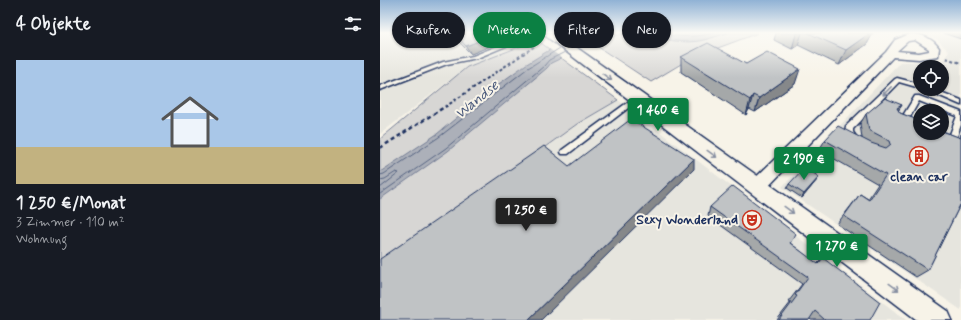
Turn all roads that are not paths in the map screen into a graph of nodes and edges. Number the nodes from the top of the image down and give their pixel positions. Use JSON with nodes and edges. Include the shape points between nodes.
{"nodes":[{"id":1,"x":498,"y":48,"type":"edge"},
{"id":2,"x":569,"y":48,"type":"edge"},
{"id":3,"x":890,"y":54,"type":"dead end"},
{"id":4,"x":913,"y":83,"type":"edge"},
{"id":5,"x":380,"y":88,"type":"edge"},
{"id":6,"x":944,"y":96,"type":"edge"},
{"id":7,"x":637,"y":99,"type":"junction"},
{"id":8,"x":961,"y":103,"type":"edge"},
{"id":9,"x":895,"y":118,"type":"edge"},
{"id":10,"x":862,"y":145,"type":"edge"},
{"id":11,"x":961,"y":146,"type":"edge"},
{"id":12,"x":565,"y":152,"type":"dead end"},
{"id":13,"x":757,"y":187,"type":"junction"},
{"id":14,"x":938,"y":320,"type":"edge"}],
"edges":[{"from":1,"to":5,"type":"lane","via":[[475,57],[444,63]]},
{"from":2,"to":7,"type":"street","one_way":true},
{"from":3,"to":13,"type":"street"},
{"from":4,"to":10,"type":"lane","one_way":true,"via":[[897,80],[849,128],[849,133]]},
{"from":6,"to":8,"type":"lane"},
{"from":7,"to":12,"type":"lane"},
{"from":7,"to":13,"type":"street","one_way":true},
{"from":9,"to":11,"type":"lane","via":[[906,123],[917,98],[961,115],[948,140]]},
{"from":13,"to":14,"type":"street","one_way":true}]}
